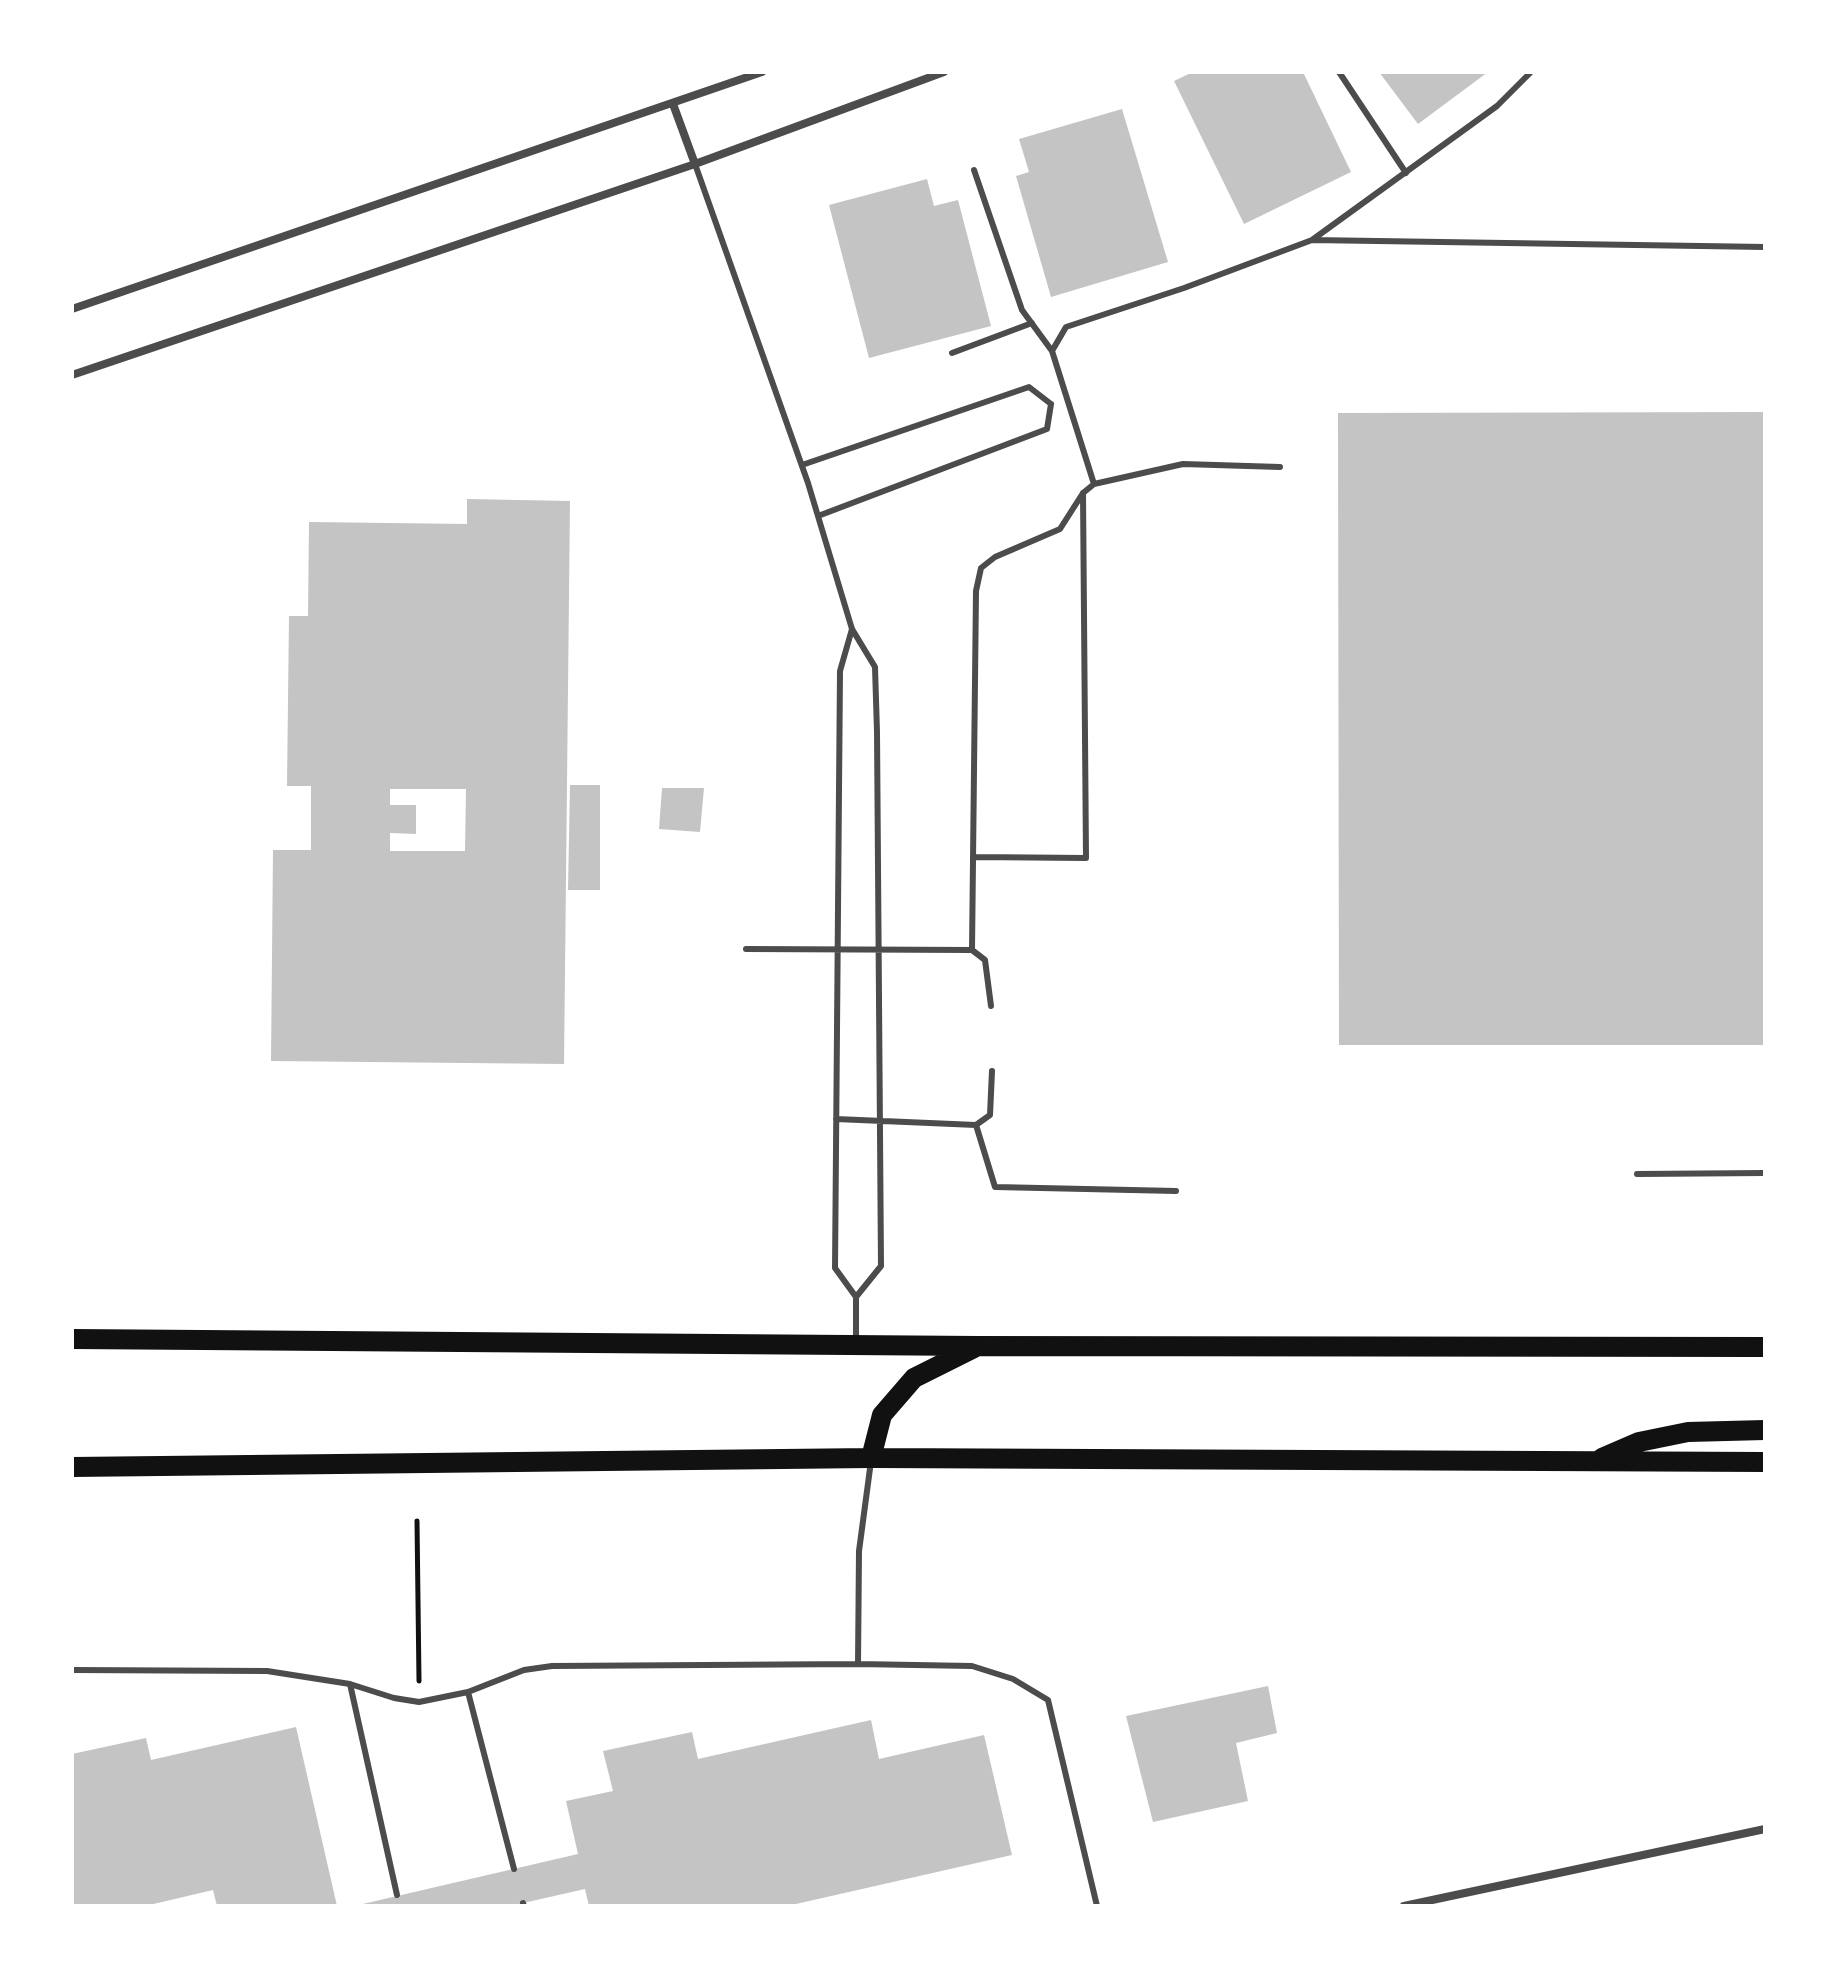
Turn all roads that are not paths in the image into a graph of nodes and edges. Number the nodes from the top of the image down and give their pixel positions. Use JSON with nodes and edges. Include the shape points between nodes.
{"nodes":[{"id":1,"x":762,"y":72,"type":"edge"},
{"id":2,"x":944,"y":72,"type":"edge"},
{"id":3,"x":1339,"y":72,"type":"edge"},
{"id":4,"x":1531,"y":72,"type":"edge"},
{"id":5,"x":673,"y":104,"type":"junction"},
{"id":6,"x":695,"y":164,"type":"junction"},
{"id":7,"x":974,"y":170,"type":"dead end"},
{"id":8,"x":1406,"y":173,"type":"junction"},
{"id":9,"x":1312,"y":240,"type":"junction"},
{"id":10,"x":1765,"y":247,"type":"edge"},
{"id":11,"x":72,"y":309,"type":"edge"},
{"id":12,"x":1032,"y":323,"type":"junction"},
{"id":13,"x":1052,"y":351,"type":"junction"},
{"id":14,"x":952,"y":353,"type":"dead end"},
{"id":15,"x":72,"y":375,"type":"edge"},
{"id":16,"x":1066,"y":398,"type":"junction"},
{"id":17,"x":1051,"y":404,"type":"junction"},
{"id":18,"x":802,"y":465,"type":"junction"},
{"id":19,"x":1280,"y":467,"type":"dead end"},
{"id":20,"x":1094,"y":484,"type":"junction"},
{"id":21,"x":1083,"y":493,"type":"junction"},
{"id":22,"x":818,"y":516,"type":"junction"},
{"id":23,"x":852,"y":629,"type":"junction"},
{"id":24,"x":974,"y":857,"type":"junction"},
{"id":25,"x":746,"y":949,"type":"dead end"},
{"id":26,"x":878,"y":950,"type":"junction"},
{"id":27,"x":972,"y":950,"type":"junction"},
{"id":28,"x":837,"y":951,"type":"junction"},
{"id":29,"x":991,"y":1006,"type":"dead end"},
{"id":30,"x":992,"y":1071,"type":"dead end"},
{"id":31,"x":836,"y":1119,"type":"junction"},
{"id":32,"x":879,"y":1120,"type":"junction"},
{"id":33,"x":976,"y":1125,"type":"junction"},
{"id":34,"x":1765,"y":1173,"type":"edge"},
{"id":35,"x":1637,"y":1174,"type":"dead end"},
{"id":36,"x":1176,"y":1191,"type":"dead end"},
{"id":37,"x":856,"y":1297,"type":"junction"},
{"id":38,"x":72,"y":1339,"type":"edge"},
{"id":39,"x":856,"y":1345,"type":"junction"},
{"id":40,"x":978,"y":1346,"type":"junction"},
{"id":41,"x":1765,"y":1347,"type":"edge"},
{"id":42,"x":1765,"y":1430,"type":"edge"},
{"id":43,"x":871,"y":1458,"type":"junction"},
{"id":44,"x":1595,"y":1461,"type":"junction"},
{"id":45,"x":1765,"y":1462,"type":"edge"},
{"id":46,"x":72,"y":1467,"type":"edge"},
{"id":47,"x":858,"y":1664,"type":"junction"},
{"id":48,"x":72,"y":1670,"type":"edge"},
{"id":49,"x":350,"y":1684,"type":"junction"},
{"id":50,"x":468,"y":1692,"type":"junction"},
{"id":51,"x":1765,"y":1829,"type":"edge"},
{"id":52,"x":514,"y":1869,"type":"dead end"},
{"id":53,"x":397,"y":1895,"type":"dead end"},
{"id":54,"x":1097,"y":1906,"type":"edge"},
{"id":55,"x":1404,"y":1906,"type":"edge"}],
"edges":[{"from":1,"to":5,"type":"street"},
{"from":2,"to":6,"type":"street"},
{"from":3,"to":8,"type":"lane"},
{"from":4,"to":8,"type":"lane","via":[[1497,106]]},
{"from":5,"to":6,"type":"street"},
{"from":5,"to":11,"type":"street"},
{"from":6,"to":15,"type":"street"},
{"from":6,"to":18,"type":"lane"},
{"from":7,"to":12,"type":"lane","via":[[1022,310]]},
{"from":8,"to":9,"type":"lane"},
{"from":9,"to":10,"type":"lane"},
{"from":9,"to":13,"type":"lane","via":[[1066,327]]},
{"from":12,"to":13,"type":"lane"},
{"from":12,"to":14,"type":"lane"},
{"from":13,"to":16,"type":"lane"},
{"from":16,"to":17,"type":"lane"},
{"from":16,"to":20,"type":"lane"},
{"from":17,"to":18,"type":"lane","via":[[1029,387]]},
{"from":17,"to":22,"type":"lane","via":[[1047,429]]},
{"from":18,"to":22,"type":"lane"},
{"from":19,"to":20,"type":"lane","via":[[1183,464]]},
{"from":20,"to":21,"type":"lane"},
{"from":21,"to":24,"type":"lane","via":[[1060,529],[981,568],[976,591]]},
{"from":21,"to":24,"type":"lane","via":[[1086,858]]},
{"from":22,"to":23,"type":"lane"},
{"from":23,"to":26,"type":"lane","via":[[875,667]]},
{"from":23,"to":28,"type":"lane","via":[[840,671]]},
{"from":24,"to":27,"type":"lane"},
{"from":25,"to":28,"type":"lane"},
{"from":26,"to":27,"type":"lane"},
{"from":26,"to":28,"type":"lane"},
{"from":26,"to":32,"type":"lane"},
{"from":27,"to":29,"type":"lane","via":[[985,960]]},
{"from":28,"to":31,"type":"lane"},
{"from":30,"to":33,"type":"lane","via":[[990,1115]]},
{"from":31,"to":32,"type":"lane"},
{"from":31,"to":37,"type":"lane","via":[[835,1268]]},
{"from":32,"to":33,"type":"lane"},
{"from":32,"to":37,"type":"lane","via":[[881,1266]]},
{"from":33,"to":36,"type":"lane","via":[[995,1187]]},
{"from":34,"to":35,"type":"lane"},
{"from":37,"to":39,"type":"lane"},
{"from":38,"to":39,"type":"main road"},
{"from":39,"to":40,"type":"main road"},
{"from":40,"to":41,"type":"main road"},
{"from":40,"to":43,"type":"main road","via":[[914,1378],[882,1415]]},
{"from":42,"to":44,"type":"main road","via":[[1688,1432],[1639,1442]]},
{"from":43,"to":44,"type":"main road"},
{"from":43,"to":46,"type":"main road"},
{"from":43,"to":47,"type":"lane","via":[[859,1551]]},
{"from":44,"to":45,"type":"main road"},
{"from":47,"to":50,"type":"lane","via":[[552,1666],[524,1670]]},
{"from":47,"to":54,"type":"lane","via":[[972,1666],[1013,1679],[1048,1700]]},
{"from":48,"to":49,"type":"lane","via":[[267,1671]]},
{"from":49,"to":50,"type":"lane","via":[[419,1702]]},
{"from":49,"to":53,"type":"lane"},
{"from":50,"to":52,"type":"lane"},
{"from":51,"to":55,"type":"street"}]}
